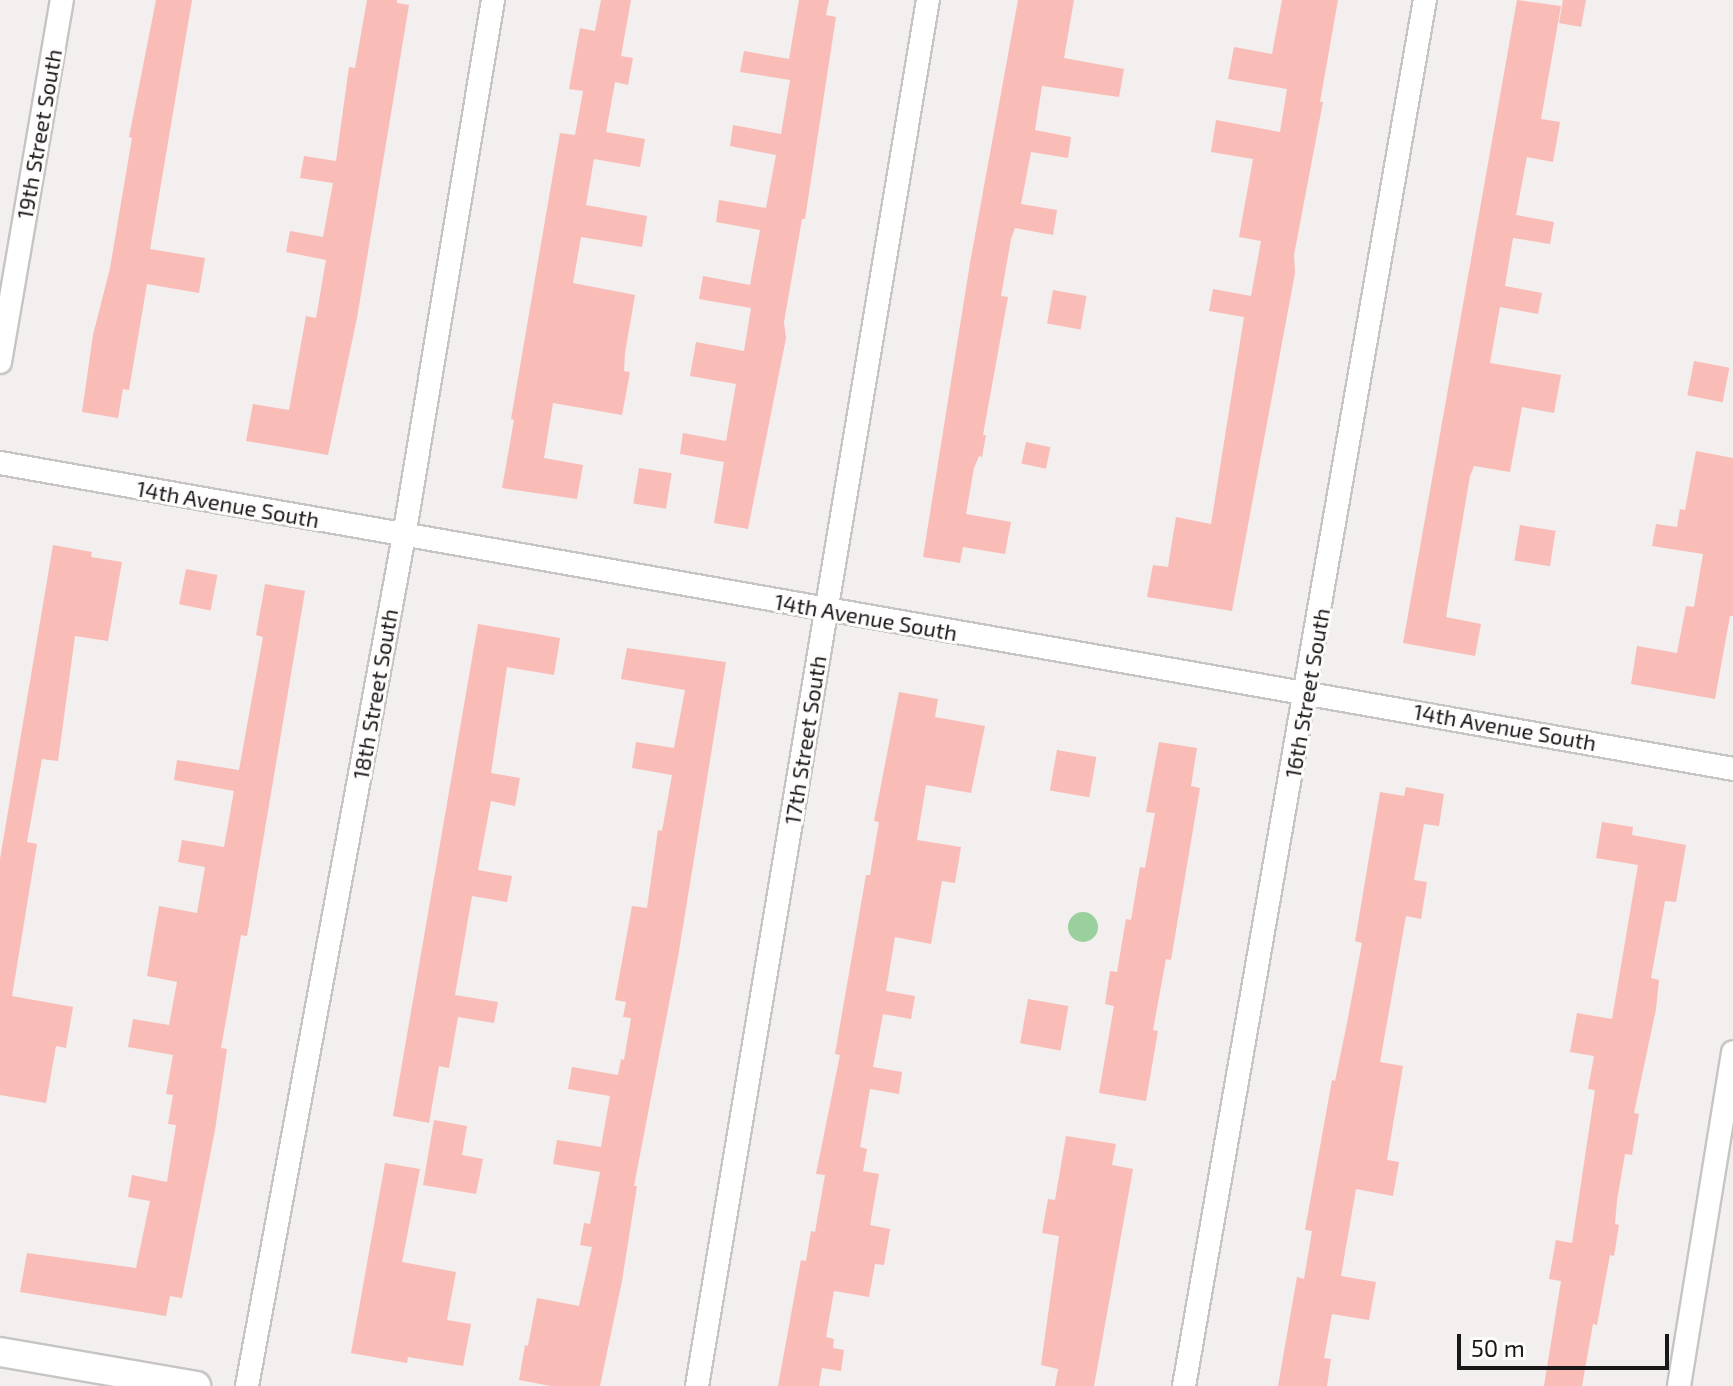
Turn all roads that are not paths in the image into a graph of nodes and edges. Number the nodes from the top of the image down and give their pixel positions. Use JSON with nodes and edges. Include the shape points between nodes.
{"nodes":[{"id":1,"x":62,"y":0,"type":"edge"},
{"id":2,"x":493,"y":0,"type":"edge"},
{"id":3,"x":928,"y":0,"type":"edge"},
{"id":4,"x":1425,"y":0,"type":"edge"},
{"id":5,"x":0,"y":362,"type":"edge"},
{"id":6,"x":0,"y":463,"type":"edge"},
{"id":7,"x":404,"y":536,"type":"junction"},
{"id":8,"x":826,"y":610,"type":"junction"},
{"id":9,"x":1307,"y":691,"type":"junction"},
{"id":10,"x":1733,"y":769,"type":"edge"},
{"id":11,"x":1733,"y":1052,"type":"edge"},
{"id":12,"x":0,"y":1352,"type":"edge"},
{"id":13,"x":196,"y":1386,"type":"edge"},
{"id":14,"x":247,"y":1386,"type":"edge"},
{"id":15,"x":697,"y":1386,"type":"edge"},
{"id":16,"x":1184,"y":1386,"type":"edge"},
{"id":17,"x":1679,"y":1386,"type":"edge"}],
"edges":[{"from":1,"to":5,"type":"street","name":"19th Street South"},
{"from":2,"to":7,"type":"street","name":"18th Street South"},
{"from":3,"to":8,"type":"street","name":"17th Street South"},
{"from":4,"to":9,"type":"street","name":"16th Street South"},
{"from":6,"to":7,"type":"street","name":"14th Avenue South"},
{"from":7,"to":8,"type":"street","name":"14th Avenue South"},
{"from":7,"to":14,"type":"street","name":"18th Street South"},
{"from":8,"to":9,"type":"street","name":"14th Avenue South"},
{"from":8,"to":15,"type":"street","name":"17th Street South"},
{"from":9,"to":10,"type":"street","name":"14th Avenue South"},
{"from":9,"to":16,"type":"street","name":"16th Street South"},
{"from":11,"to":17,"type":"street"},
{"from":12,"to":13,"type":"street"}]}
